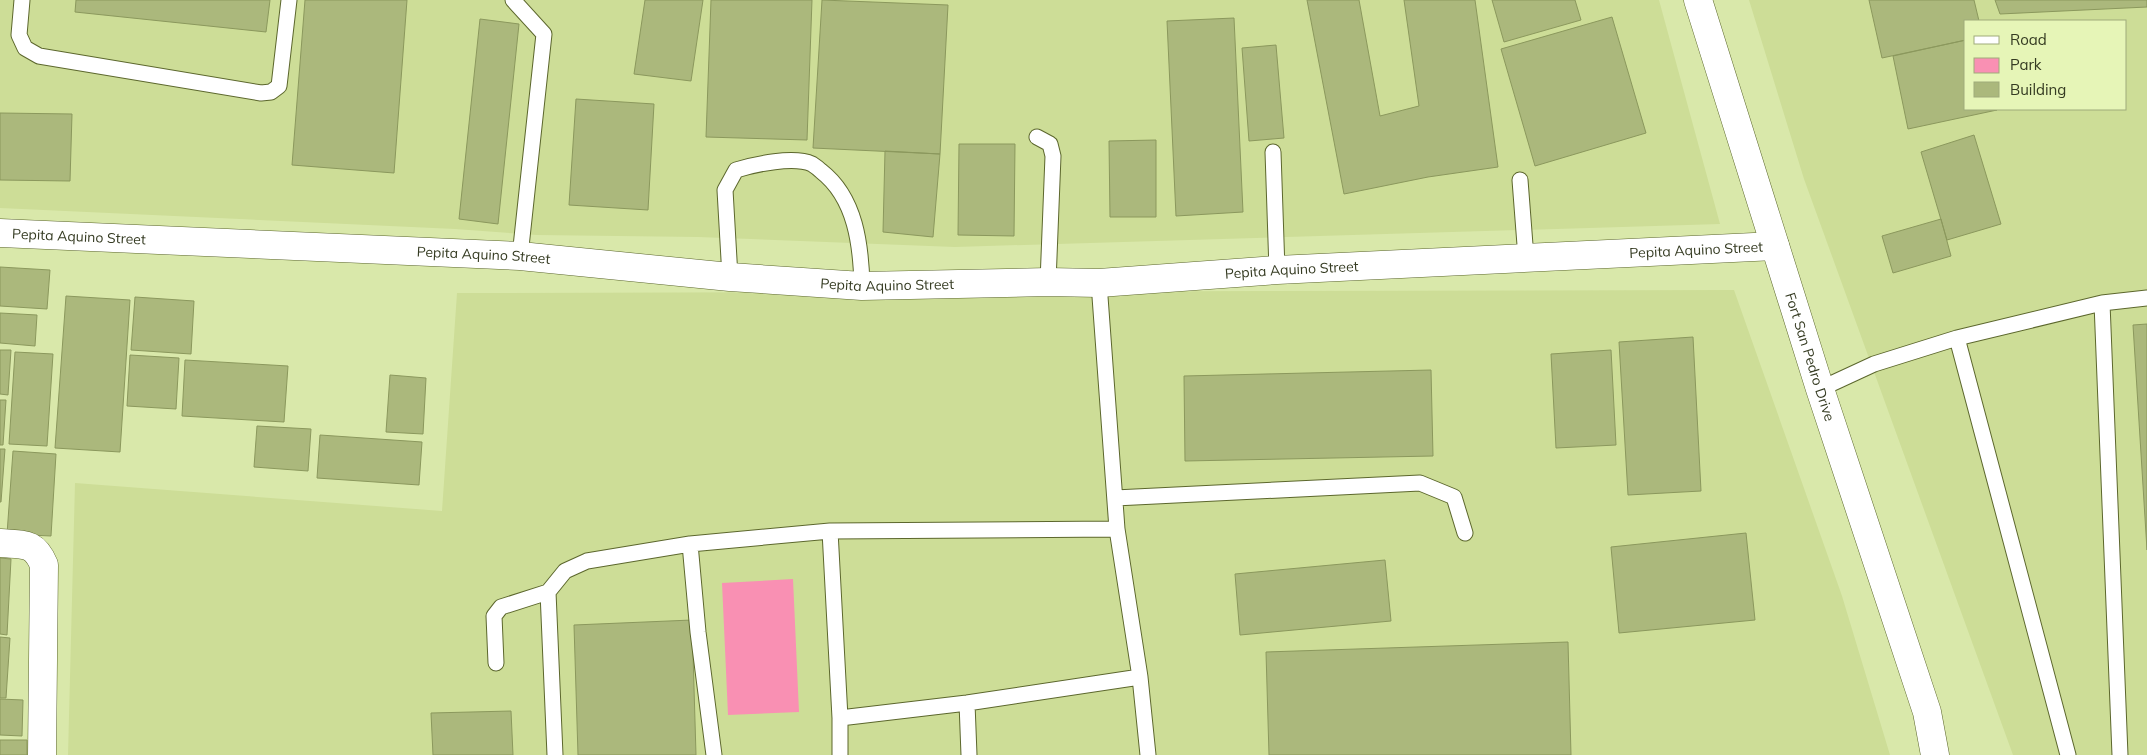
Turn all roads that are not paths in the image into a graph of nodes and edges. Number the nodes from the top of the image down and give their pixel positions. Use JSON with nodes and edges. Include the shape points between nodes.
{"nodes":[{"id":1,"x":22,"y":0,"type":"edge"},
{"id":2,"x":289,"y":0,"type":"edge"},
{"id":3,"x":513,"y":0,"type":"edge"},
{"id":4,"x":1698,"y":0,"type":"edge"},
{"id":5,"x":1037,"y":138,"type":"dead end"},
{"id":6,"x":1273,"y":152,"type":"dead end"},
{"id":7,"x":1520,"y":180,"type":"dead end"},
{"id":8,"x":0,"y":233,"type":"edge"},
{"id":9,"x":1775,"y":246,"type":"junction"},
{"id":10,"x":520,"y":256,"type":"junction"},
{"id":11,"x":1526,"y":258,"type":"junction"},
{"id":12,"x":1277,"y":270,"type":"junction"},
{"id":13,"x":730,"y":277,"type":"junction"},
{"id":14,"x":1048,"y":282,"type":"junction"},
{"id":15,"x":1099,"y":283,"type":"junction"},
{"id":16,"x":862,"y":286,"type":"junction"},
{"id":17,"x":2147,"y":298,"type":"edge"},
{"id":18,"x":2102,"y":303,"type":"junction"},
{"id":19,"x":1957,"y":338,"type":"junction"},
{"id":20,"x":1820,"y":388,"type":"junction"},
{"id":21,"x":1114,"y":498,"type":"junction"},
{"id":22,"x":1116,"y":529,"type":"junction"},
{"id":23,"x":830,"y":530,"type":"junction"},
{"id":24,"x":1465,"y":533,"type":"dead end"},
{"id":25,"x":0,"y":543,"type":"edge"},
{"id":26,"x":690,"y":544,"type":"junction"},
{"id":27,"x":548,"y":592,"type":"junction"},
{"id":28,"x":496,"y":663,"type":"dead end"},
{"id":29,"x":1140,"y":677,"type":"junction"},
{"id":30,"x":967,"y":704,"type":"junction"},
{"id":31,"x":1927,"y":712,"type":"junction"},
{"id":32,"x":840,"y":718,"type":"junction"},
{"id":33,"x":42,"y":755,"type":"edge"},
{"id":34,"x":555,"y":755,"type":"edge"},
{"id":35,"x":714,"y":755,"type":"edge"},
{"id":36,"x":840,"y":755,"type":"edge"},
{"id":37,"x":968,"y":755,"type":"edge"},
{"id":38,"x":1148,"y":755,"type":"edge"},
{"id":39,"x":1935,"y":755,"type":"edge"},
{"id":40,"x":1956,"y":755,"type":"edge"},
{"id":41,"x":2068,"y":755,"type":"edge"},
{"id":42,"x":2120,"y":755,"type":"edge"}],
"edges":[{"from":1,"to":2,"type":"lane","via":[[19,35],[25,48],[39,56],[261,93],[271,92],[279,86]]},
{"from":3,"to":10,"type":"lane","via":[[544,34]]},
{"from":4,"to":9,"type":"street","name":"Fort San Pedro Drive"},
{"from":5,"to":14,"type":"lane","via":[[1050,144],[1053,156]]},
{"from":6,"to":12,"type":"lane"},
{"from":7,"to":11,"type":"lane"},
{"from":8,"to":10,"type":"street","name":"Pepita Aquino Street"},
{"from":9,"to":11,"type":"street","name":"Pepita Aquino Street"},
{"from":9,"to":20,"type":"street","name":"Fort San Pedro Drive"},
{"from":10,"to":13,"type":"street","name":"Pepita Aquino Street"},
{"from":11,"to":12,"type":"street","name":"Pepita Aquino Street"},
{"from":12,"to":15,"type":"street","name":"Pepita Aquino Street"},
{"from":13,"to":16,"type":"street","name":"Pepita Aquino Street"},
{"from":13,"to":16,"type":"lane","via":[[725,190],[736,170],[754,164],[798,162],[812,164],[839,187],[854,224],[861,254]]},
{"from":14,"to":15,"type":"street","name":"Pepita Aquino Street"},
{"from":14,"to":16,"type":"street","name":"Pepita Aquino Street"},
{"from":15,"to":21,"type":"lane"},
{"from":17,"to":18,"type":"lane"},
{"from":18,"to":19,"type":"lane"},
{"from":18,"to":42,"type":"lane"},
{"from":19,"to":20,"type":"lane","via":[[1874,364]]},
{"from":19,"to":41,"type":"lane"},
{"from":20,"to":31,"type":"street","name":"Fort San Pedro Drive"},
{"from":21,"to":22,"type":"lane"},
{"from":21,"to":24,"type":"lane","via":[[1420,482],[1454,497]]},
{"from":22,"to":23,"type":"lane"},
{"from":22,"to":29,"type":"lane"},
{"from":23,"to":26,"type":"lane"},
{"from":23,"to":32,"type":"lane"},
{"from":25,"to":33,"type":"street","via":[[31,546],[44,565]]},
{"from":26,"to":27,"type":"lane","via":[[587,561],[565,571]]},
{"from":26,"to":35,"type":"lane"},
{"from":27,"to":28,"type":"lane","via":[[501,607],[494,616]]},
{"from":27,"to":34,"type":"lane"},
{"from":29,"to":30,"type":"lane"},
{"from":29,"to":38,"type":"lane"},
{"from":30,"to":32,"type":"lane"},
{"from":30,"to":37,"type":"lane"},
{"from":31,"to":39,"type":"street","name":"Fort San Pedro Drive"},
{"from":31,"to":40,"type":"street","name":"Fort San Pedro Drive"},
{"from":32,"to":36,"type":"lane"}]}
